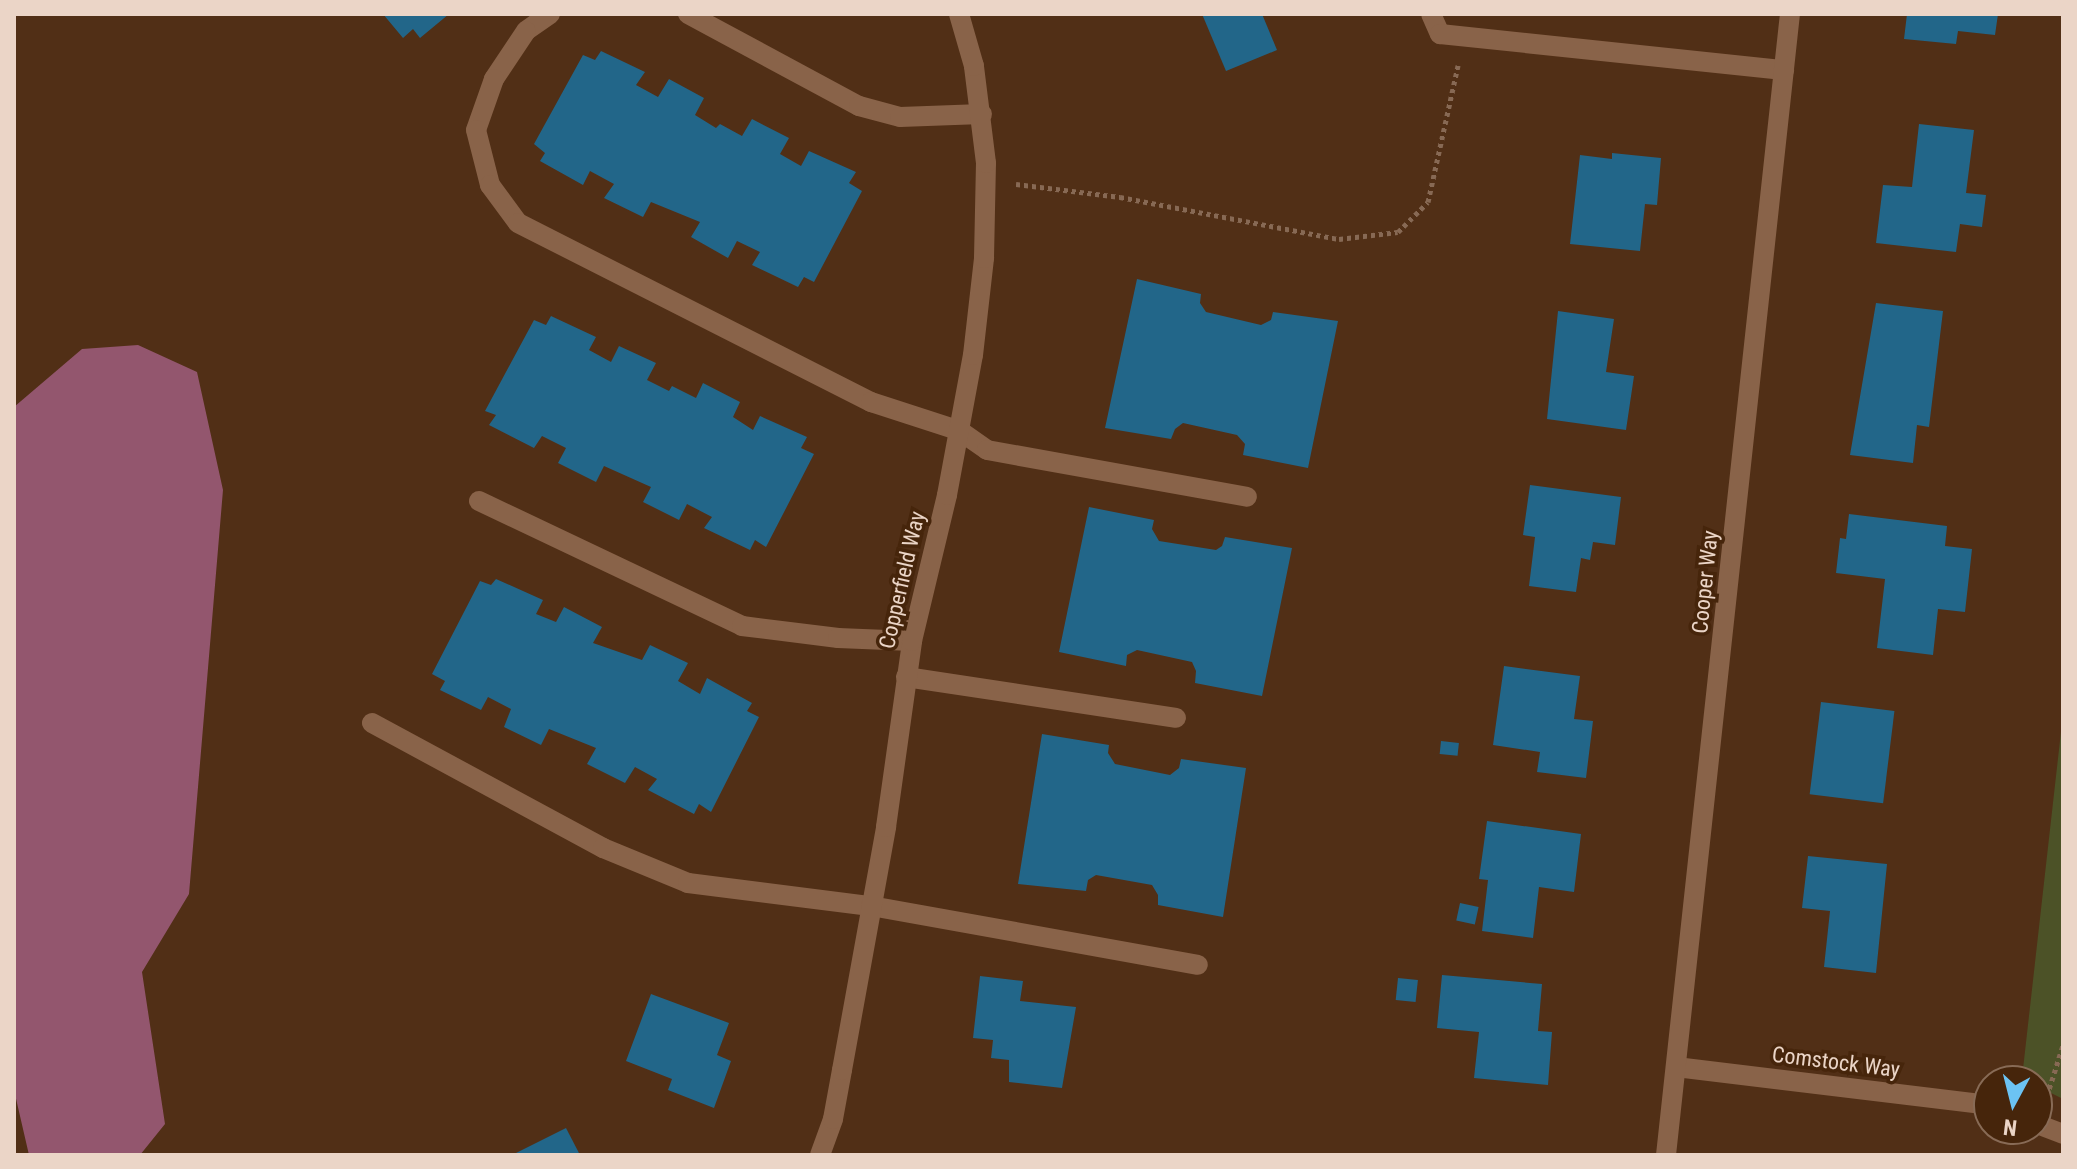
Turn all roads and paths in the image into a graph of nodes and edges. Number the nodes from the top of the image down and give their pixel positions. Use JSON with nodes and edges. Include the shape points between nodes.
{"nodes":[{"id":1,"x":550,"y":14,"type":"edge"},
{"id":2,"x":688,"y":14,"type":"edge"},
{"id":3,"x":959,"y":14,"type":"edge"},
{"id":4,"x":1431,"y":14,"type":"edge"},
{"id":5,"x":1790,"y":14,"type":"edge"},
{"id":6,"x":1464,"y":36,"type":"junction"},
{"id":7,"x":1784,"y":70,"type":"junction"},
{"id":8,"x":982,"y":114,"type":"junction"},
{"id":9,"x":987,"y":183,"type":"junction"},
{"id":10,"x":960,"y":431,"type":"junction"},
{"id":11,"x":1247,"y":497,"type":"dead end"},
{"id":12,"x":479,"y":501,"type":"dead end"},
{"id":13,"x":912,"y":641,"type":"junction"},
{"id":14,"x":906,"y":677,"type":"junction"},
{"id":15,"x":1176,"y":718,"type":"dead end"},
{"id":16,"x":372,"y":723,"type":"dead end"},
{"id":17,"x":871,"y":906,"type":"junction"},
{"id":18,"x":1198,"y":965,"type":"dead end"},
{"id":19,"x":2063,"y":1045,"type":"edge"},
{"id":20,"x":1676,"y":1067,"type":"junction"},
{"id":21,"x":2053,"y":1077,"type":"edge"},
{"id":22,"x":1973,"y":1103,"type":"edge"},
{"id":23,"x":820,"y":1155,"type":"edge"},
{"id":24,"x":1666,"y":1155,"type":"edge"}],
"edges":[{"from":1,"to":10,"type":"street","via":[[526,31],[494,79],[476,130],[490,185],[518,223],[871,402]]},
{"from":2,"to":8,"type":"street","via":[[859,106],[900,117]]},
{"from":3,"to":8,"type":"street","name":"Copperfield Way"},
{"from":4,"to":6,"type":"street","via":[[1440,34]]},
{"from":5,"to":7,"type":"street","name":"Cooper Way"},
{"from":6,"to":7,"type":"street"},
{"from":6,"to":9,"type":"path","via":[[1428,202],[1398,232],[1339,239],[1120,197]]},
{"from":7,"to":20,"type":"street","name":"Cooper Way"},
{"from":8,"to":9,"type":"street","name":"Copperfield Way"},
{"from":9,"to":10,"type":"street","name":"Copperfield Way","via":[[981,285]]},
{"from":10,"to":11,"type":"street","via":[[987,450]]},
{"from":10,"to":13,"type":"street","name":"Copperfield Way"},
{"from":12,"to":13,"type":"street","via":[[742,626]]},
{"from":13,"to":14,"type":"street","name":"Copperfield Way"},
{"from":14,"to":15,"type":"street"},
{"from":14,"to":17,"type":"street","name":"Copperfield Way"},
{"from":16,"to":17,"type":"street","via":[[603,848],[688,883]]},
{"from":17,"to":18,"type":"street"},
{"from":17,"to":23,"type":"street","name":"Copperfield Way","via":[[833,1119]]},
{"from":19,"to":21,"type":"path"},
{"from":20,"to":22,"type":"street","name":"Comstock Way"},
{"from":20,"to":24,"type":"street","name":"Cooper Way"}]}
